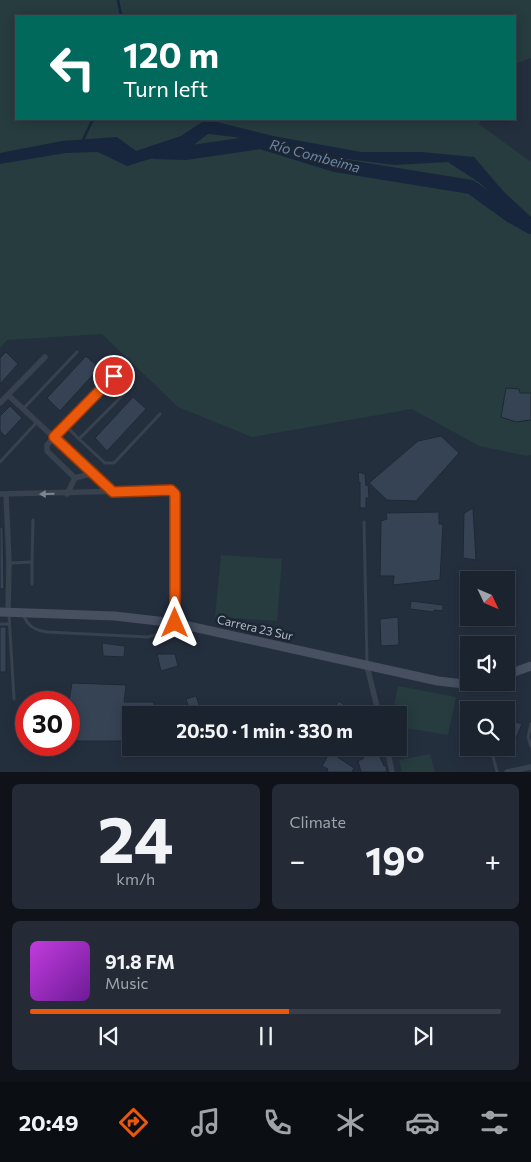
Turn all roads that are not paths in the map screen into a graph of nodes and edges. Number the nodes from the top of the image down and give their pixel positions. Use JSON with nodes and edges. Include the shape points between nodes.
{"nodes":[{"id":1,"x":77,"y":352,"type":"dead end"},
{"id":2,"x":45,"y":357,"type":"dead end"},
{"id":3,"x":114,"y":376,"type":"dead end"},
{"id":4,"x":124,"y":394,"type":"dead end"},
{"id":5,"x":8,"y":395,"type":"junction"},
{"id":6,"x":0,"y":403,"type":"edge"},
{"id":7,"x":23,"y":409,"type":"junction"},
{"id":8,"x":160,"y":414,"type":"dead end"},
{"id":9,"x":37,"y":422,"type":"junction"},
{"id":10,"x":65,"y":426,"type":"junction"},
{"id":11,"x":54,"y":437,"type":"junction"},
{"id":12,"x":79,"y":439,"type":"junction"},
{"id":13,"x":0,"y":462,"type":"edge"},
{"id":14,"x":93,"y":473,"type":"junction"},
{"id":15,"x":75,"y":478,"type":"junction"},
{"id":16,"x":113,"y":492,"type":"junction"},
{"id":17,"x":3,"y":494,"type":"edge"},
{"id":18,"x":67,"y":494,"type":"junction"},
{"id":19,"x":33,"y":520,"type":"dead end"},
{"id":20,"x":364,"y":522,"type":"dead end"},
{"id":21,"x":32,"y":562,"type":"junction"},
{"id":22,"x":9,"y":563,"type":"junction"},
{"id":23,"x":32,"y":584,"type":"dead end"},
{"id":24,"x":4,"y":612,"type":"edge"},
{"id":25,"x":23,"y":612,"type":"junction"},
{"id":26,"x":175,"y":623,"type":"junction"},
{"id":27,"x":0,"y":624,"type":"edge"},
{"id":28,"x":9,"y":624,"type":"junction"},
{"id":29,"x":367,"y":666,"type":"junction"},
{"id":30,"x":531,"y":666,"type":"edge"},
{"id":31,"x":515,"y":672,"type":"edge"},
{"id":32,"x":460,"y":684,"type":"edge"},
{"id":33,"x":14,"y":699,"type":"dead end"},
{"id":34,"x":377,"y":706,"type":"edge"},
{"id":35,"x":531,"y":724,"type":"edge"},
{"id":36,"x":531,"y":746,"type":"edge"},
{"id":37,"x":388,"y":756,"type":"edge"},
{"id":38,"x":493,"y":756,"type":"edge"},
{"id":39,"x":531,"y":767,"type":"edge"},
{"id":40,"x":392,"y":772,"type":"edge"},
{"id":41,"x":497,"y":772,"type":"edge"},
{"id":42,"x":507,"y":772,"type":"edge"}],
"edges":[{"from":1,"to":7,"type":"lane"},
{"from":2,"to":5,"type":"street"},
{"from":3,"to":10,"type":"lane"},
{"from":4,"to":12,"type":"lane"},
{"from":5,"to":6,"type":"street"},
{"from":5,"to":7,"type":"street"},
{"from":7,"to":9,"type":"street"},
{"from":8,"to":12,"type":"lane","via":[[114,463],[105,463]]},
{"from":9,"to":11,"type":"street"},
{"from":9,"to":13,"type":"lane"},
{"from":10,"to":11,"type":"lane"},
{"from":10,"to":12,"type":"lane"},
{"from":11,"to":14,"type":"street"},
{"from":11,"to":15,"type":"street","via":[[47,445],[47,451]]},
{"from":14,"to":15,"type":"street"},
{"from":14,"to":16,"type":"street"},
{"from":15,"to":18,"type":"street"},
{"from":16,"to":18,"type":"street"},
{"from":16,"to":26,"type":"street","via":[[171,490],[175,494]]},
{"from":18,"to":17,"type":"street","one_way":true},
{"from":17,"to":22,"type":"street"},
{"from":19,"to":21,"type":"lane"},
{"from":20,"to":29,"type":"lane"},
{"from":21,"to":22,"type":"lane"},
{"from":21,"to":23,"type":"lane"},
{"from":22,"to":24,"type":"street"},
{"from":24,"to":25,"type":"main road","name":"Carrera 23 Sur"},
{"from":24,"to":28,"type":"lane"},
{"from":25,"to":26,"type":"main road","name":"Carrera 23 Sur","via":[[114,616]]},
{"from":25,"to":26,"type":"lane","via":[[30,626],[47,632],[148,638],[165,632]]},
{"from":26,"to":29,"type":"main road","name":"Carrera 23 Sur"},
{"from":27,"to":28,"type":"lane"},
{"from":28,"to":33,"type":"lane"},
{"from":29,"to":32,"type":"main road","name":"Carrera 23 Sur"},
{"from":29,"to":34,"type":"street"},
{"from":30,"to":31,"type":"main road"},
{"from":35,"to":36,"type":"lane","via":[[528,737]]},
{"from":37,"to":40,"type":"street"},
{"from":38,"to":41,"type":"lane"},
{"from":39,"to":42,"type":"street"}]}
